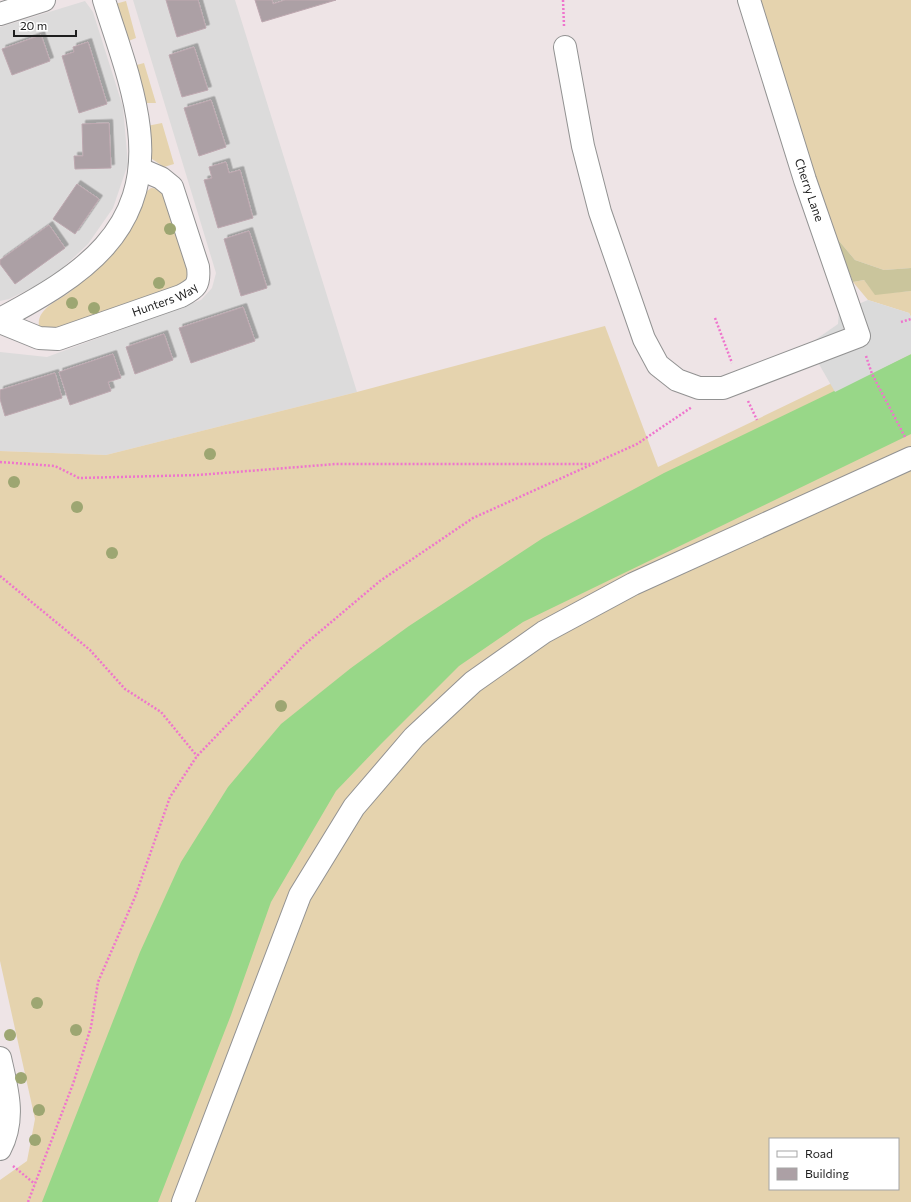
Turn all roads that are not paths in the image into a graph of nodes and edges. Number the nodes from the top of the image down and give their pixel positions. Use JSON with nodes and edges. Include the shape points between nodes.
{"nodes":[{"id":1,"x":44,"y":0,"type":"edge"},
{"id":2,"x":104,"y":0,"type":"edge"},
{"id":3,"x":749,"y":0,"type":"edge"},
{"id":4,"x":0,"y":14,"type":"edge"},
{"id":5,"x":565,"y":47,"type":"road end"},
{"id":6,"x":140,"y":169,"type":"junction"},
{"id":7,"x":0,"y":319,"type":"edge"},
{"id":8,"x":0,"y":322,"type":"edge"},
{"id":9,"x":909,"y":450,"type":"edge"},
{"id":10,"x":0,"y":1058,"type":"edge"},
{"id":11,"x":4,"y":1147,"type":"edge"},
{"id":12,"x":183,"y":1202,"type":"edge"}],
"edges":[{"from":1,"to":4,"type":"street"},
{"from":2,"to":6,"type":"street","via":[[130,87],[139,129]]},
{"from":3,"to":5,"type":"street","name":"Cherry Lane","via":[[805,180],[859,336],[723,388],[699,388],[677,380],[658,365],[644,339],[600,212],[583,146]]},
{"from":6,"to":7,"type":"street","via":[[126,217],[110,241],[90,261],[58,286]]},
{"from":6,"to":8,"type":"street","name":"Hunters Way","via":[[161,178],[172,187],[198,267],[199,279],[194,289],[181,296],[58,339],[39,338]]},
{"from":9,"to":12,"type":"street","via":[[633,584],[544,632],[473,682],[414,737],[354,807],[300,895]]},
{"from":10,"to":11,"type":"street","via":[[10,1116]]}]}
